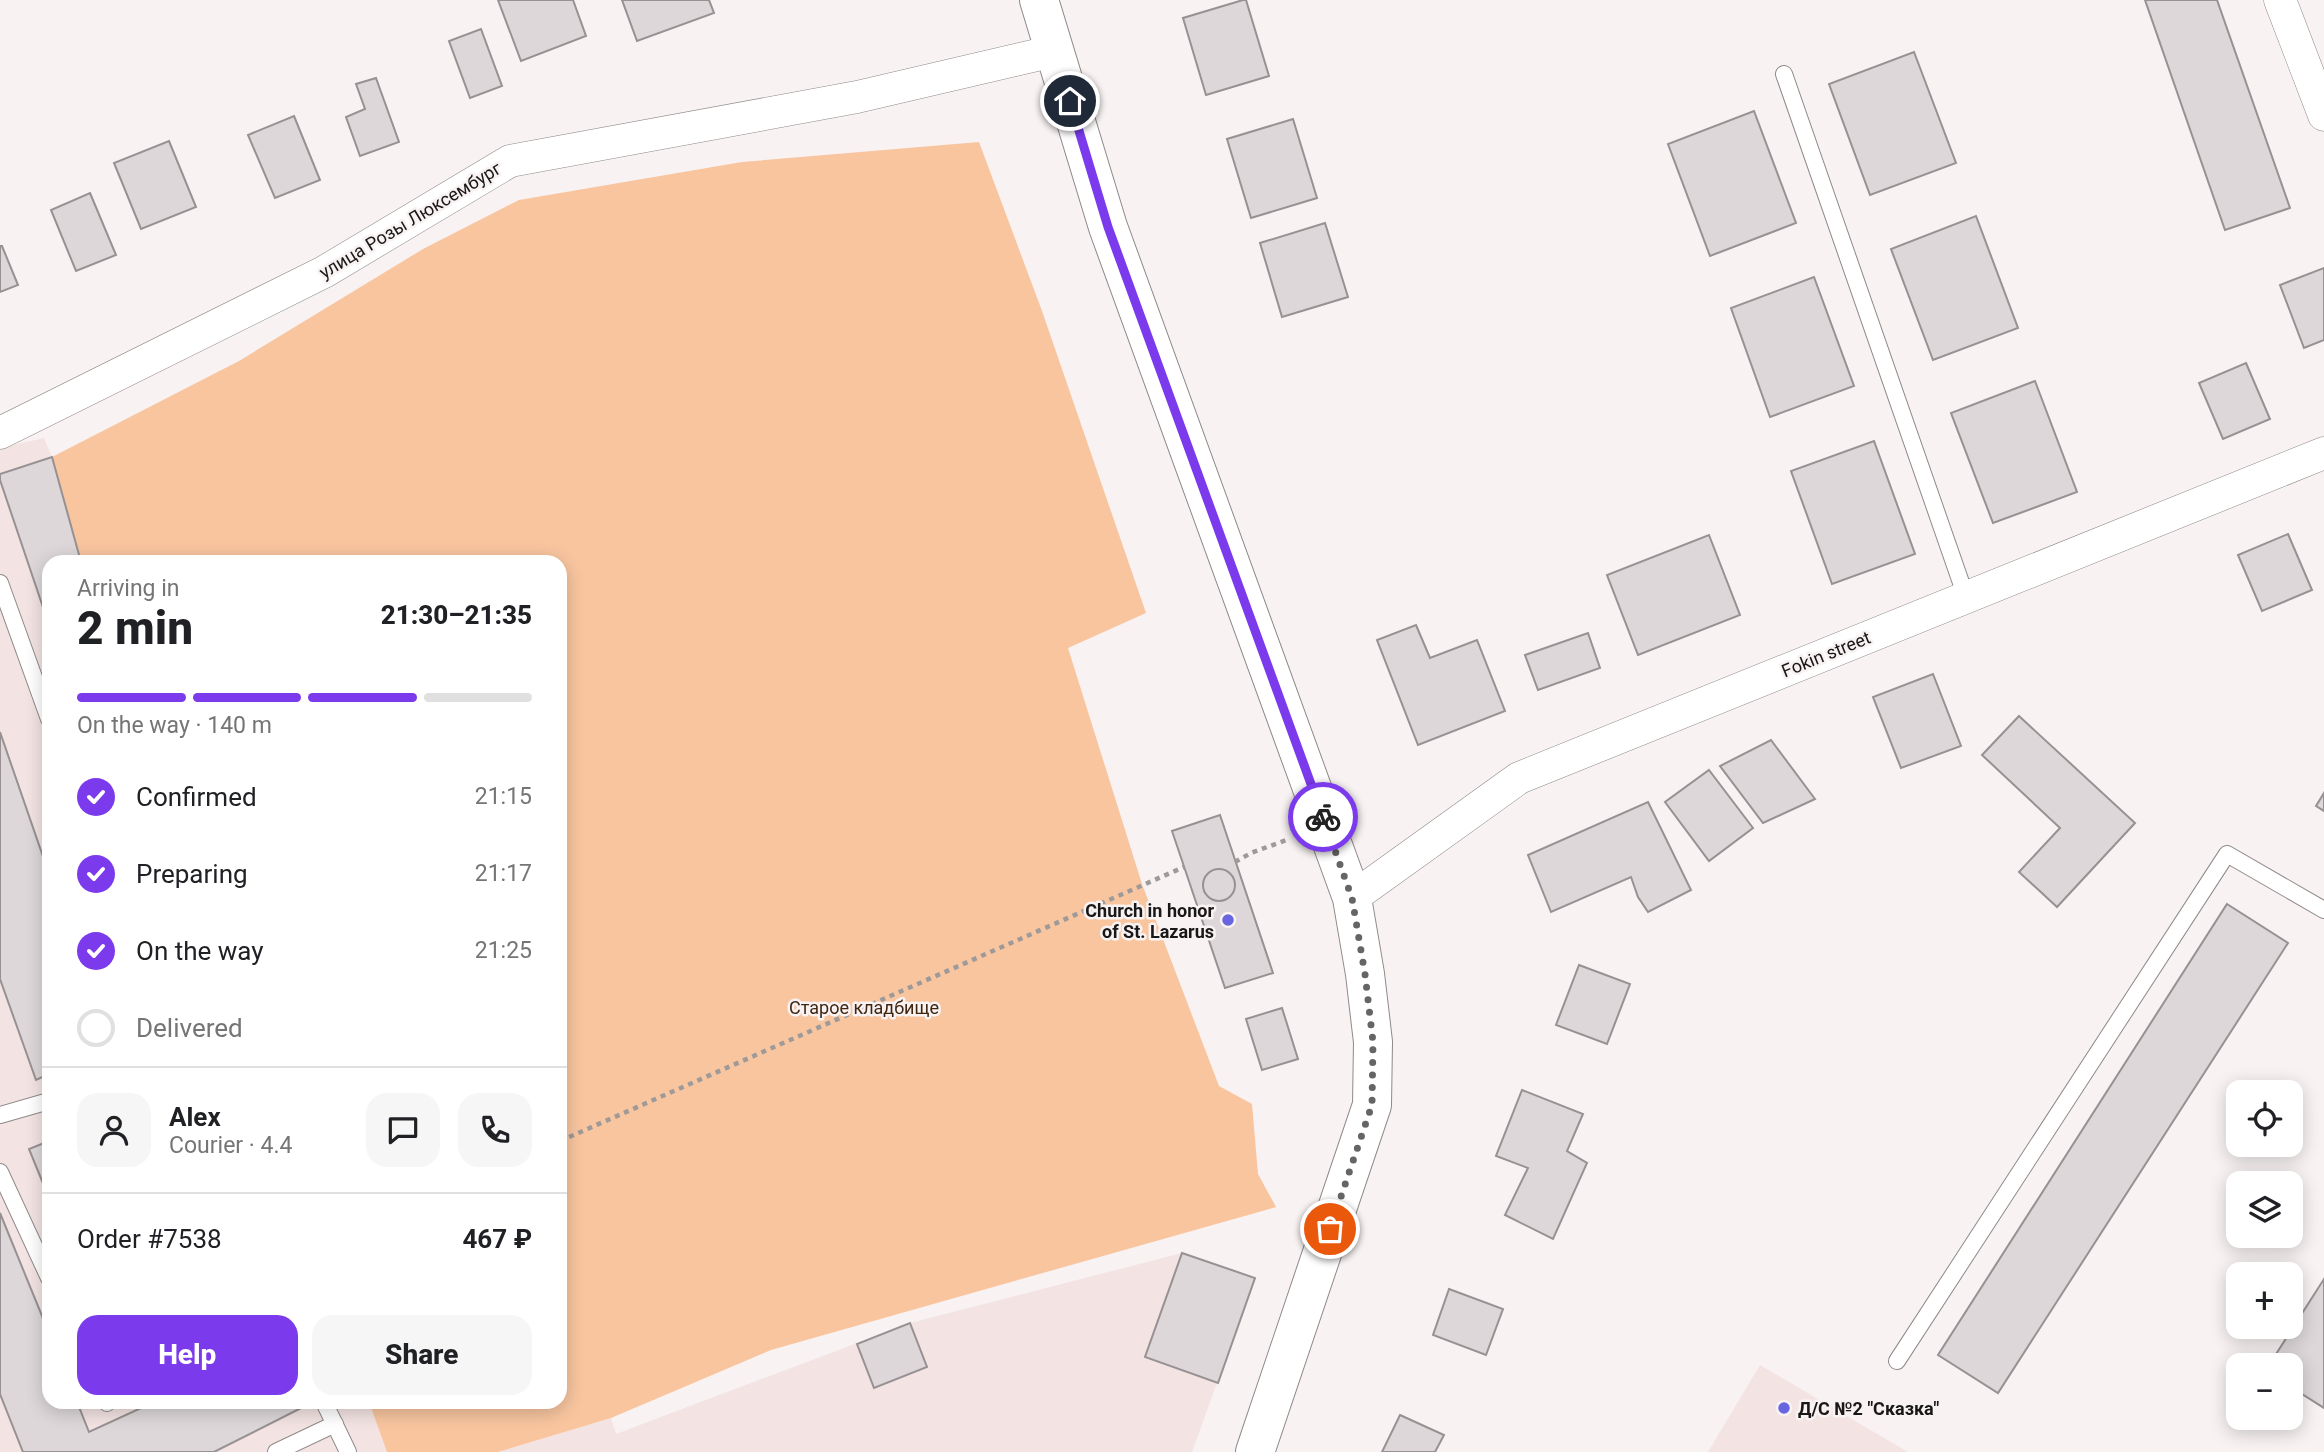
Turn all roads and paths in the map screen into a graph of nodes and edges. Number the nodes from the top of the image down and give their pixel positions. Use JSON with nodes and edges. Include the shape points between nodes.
{"nodes":[{"id":1,"x":1039,"y":0,"type":"edge"},
{"id":2,"x":2280,"y":0,"type":"edge"},
{"id":3,"x":1054,"y":51,"type":"junction"},
{"id":4,"x":1784,"y":74,"type":"dead end"},
{"id":5,"x":2324,"y":115,"type":"edge"},
{"id":6,"x":0,"y":433,"type":"edge"},
{"id":7,"x":2324,"y":453,"type":"edge"},
{"id":8,"x":0,"y":583,"type":"edge"},
{"id":9,"x":1966,"y":597,"type":"junction"},
{"id":10,"x":42,"y":700,"type":"edge"},
{"id":11,"x":1326,"y":826,"type":"junction"},
{"id":12,"x":1235,"y":862,"type":"dead end"},
{"id":13,"x":1184,"y":867,"type":"dead end"},
{"id":14,"x":1352,"y":898,"type":"junction"},
{"id":15,"x":2324,"y":909,"type":"edge"},
{"id":16,"x":42,"y":1103,"type":"edge"},
{"id":17,"x":0,"y":1115,"type":"edge"},
{"id":18,"x":567,"y":1138,"type":"edge"},
{"id":19,"x":0,"y":1172,"type":"edge"},
{"id":20,"x":42,"y":1263,"type":"edge"},
{"id":21,"x":1896,"y":1361,"type":"dead end"},
{"id":22,"x":328,"y":1409,"type":"edge"},
{"id":23,"x":335,"y":1424,"type":"junction"},
{"id":24,"x":276,"y":1452,"type":"edge"},
{"id":25,"x":348,"y":1452,"type":"edge"},
{"id":26,"x":1255,"y":1452,"type":"edge"}],
"edges":[{"from":1,"to":3,"type":"street"},
{"from":2,"to":5,"type":"street"},
{"from":3,"to":6,"type":"street","name":"улица Розы Люксембург","via":[[857,97],[510,161],[324,272]]},
{"from":3,"to":11,"type":"street","via":[[1108,227]]},
{"from":4,"to":9,"type":"lane"},
{"from":7,"to":9,"type":"street","name":"Fokin street"},
{"from":8,"to":10,"type":"lane"},
{"from":9,"to":14,"type":"street","name":"Fokin street","via":[[1519,778]]},
{"from":11,"to":12,"type":"path"},
{"from":11,"to":14,"type":"street"},
{"from":13,"to":18,"type":"path"},
{"from":14,"to":26,"type":"street","via":[[1373,1042],[1372,1105]]},
{"from":15,"to":21,"type":"lane","via":[[2227,854]]},
{"from":16,"to":17,"type":"lane"},
{"from":19,"to":20,"type":"lane"},
{"from":22,"to":23,"type":"lane"},
{"from":23,"to":24,"type":"lane"},
{"from":23,"to":25,"type":"lane"}]}
